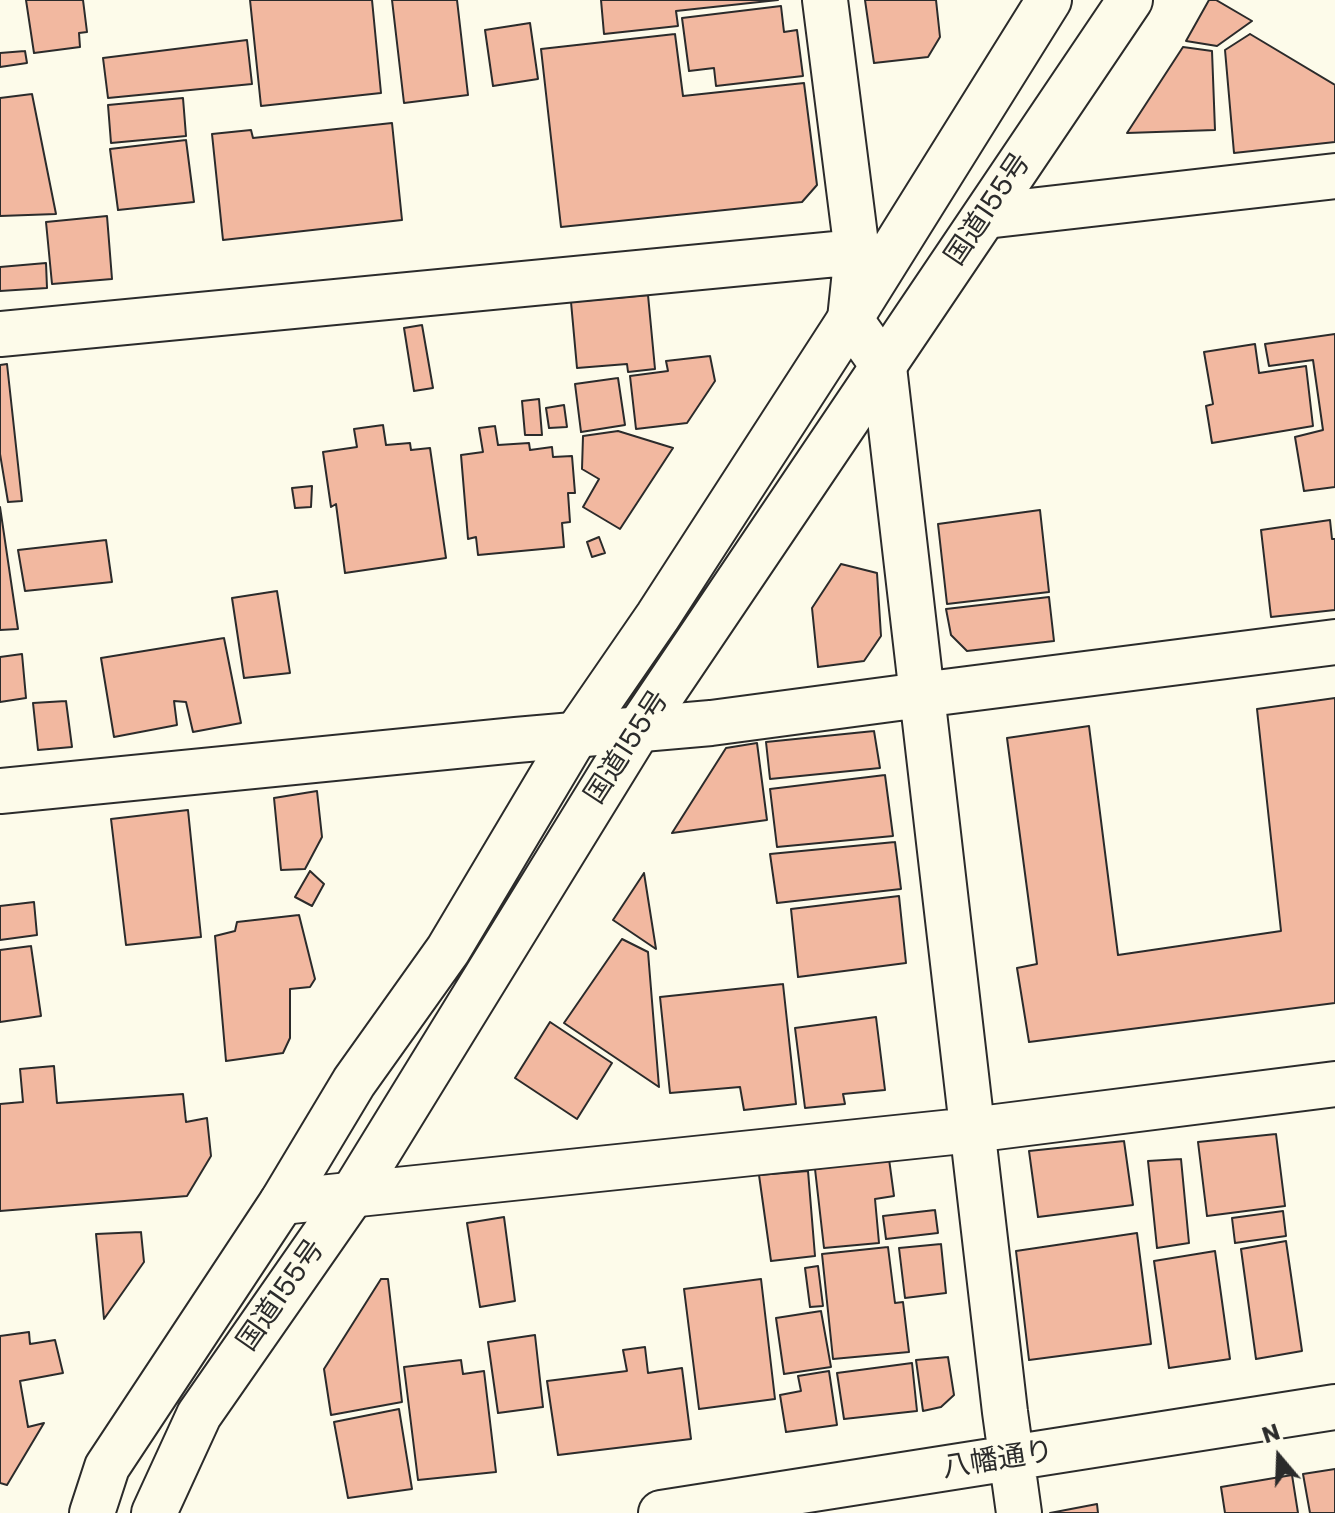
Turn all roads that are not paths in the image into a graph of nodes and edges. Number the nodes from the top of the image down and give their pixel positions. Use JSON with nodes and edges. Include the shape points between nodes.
{"nodes":[{"id":1,"x":825,"y":0,"type":"edge"},
{"id":2,"x":1049,"y":0,"type":"edge"},
{"id":3,"x":1130,"y":0,"type":"edge"},
{"id":4,"x":1335,"y":176,"type":"edge"},
{"id":5,"x":986,"y":216,"type":"junction"},
{"id":6,"x":857,"y":252,"type":"junction"},
{"id":7,"x":850,"y":319,"type":"junction"},
{"id":8,"x":0,"y":334,"type":"edge"},
{"id":9,"x":884,"y":367,"type":"junction"},
{"id":10,"x":1335,"y":642,"type":"edge"},
{"id":11,"x":921,"y":695,"type":"junction"},
{"id":12,"x":638,"y":730,"type":"junction"},
{"id":13,"x":576,"y":735,"type":"junction"},
{"id":14,"x":0,"y":791,"type":"edge"},
{"id":15,"x":1335,"y":1084,"type":"edge"},
{"id":16,"x":972,"y":1130,"type":"junction"},
{"id":17,"x":352,"y":1195,"type":"junction"},
{"id":18,"x":282,"y":1202,"type":"junction"},
{"id":19,"x":1335,"y":1407,"type":"edge"},
{"id":20,"x":1011,"y":1459,"type":"junction"},
{"id":21,"x":92,"y":1513,"type":"edge"},
{"id":22,"x":154,"y":1513,"type":"edge"},
{"id":23,"x":661,"y":1513,"type":"edge"},
{"id":24,"x":1019,"y":1513,"type":"edge"}],
"edges":[{"from":1,"to":6,"type":"main road"},
{"from":2,"to":7,"type":"main road","name":"国道155号"},
{"from":3,"to":5,"type":"main road","name":"国道155号"},
{"from":4,"to":5,"type":"main road"},
{"from":5,"to":9,"type":"main road","name":"国道155号"},
{"from":6,"to":7,"type":"main road"},
{"from":6,"to":8,"type":"main road"},
{"from":7,"to":9,"type":"main road"},
{"from":7,"to":13,"type":"main road","name":"国道155号"},
{"from":9,"to":11,"type":"main road"},
{"from":9,"to":12,"type":"main road","name":"国道155号"},
{"from":10,"to":11,"type":"main road"},
{"from":11,"to":12,"type":"main road"},
{"from":11,"to":16,"type":"main road"},
{"from":12,"to":13,"type":"main road"},
{"from":12,"to":17,"type":"main road","name":"国道155号"},
{"from":13,"to":14,"type":"main road"},
{"from":13,"to":18,"type":"main road","name":"国道155号","via":[[448,950],[354,1082]]},
{"from":15,"to":16,"type":"main road"},
{"from":16,"to":17,"type":"main road"},
{"from":16,"to":20,"type":"main road"},
{"from":17,"to":18,"type":"main road"},
{"from":17,"to":22,"type":"main road","name":"国道155号","via":[[199,1415]]},
{"from":18,"to":21,"type":"main road","name":"国道155号","via":[[107,1467]]},
{"from":19,"to":20,"type":"main road","name":"八幡通り"},
{"from":20,"to":23,"type":"main road","name":"八幡通り"},
{"from":20,"to":24,"type":"main road"}]}
